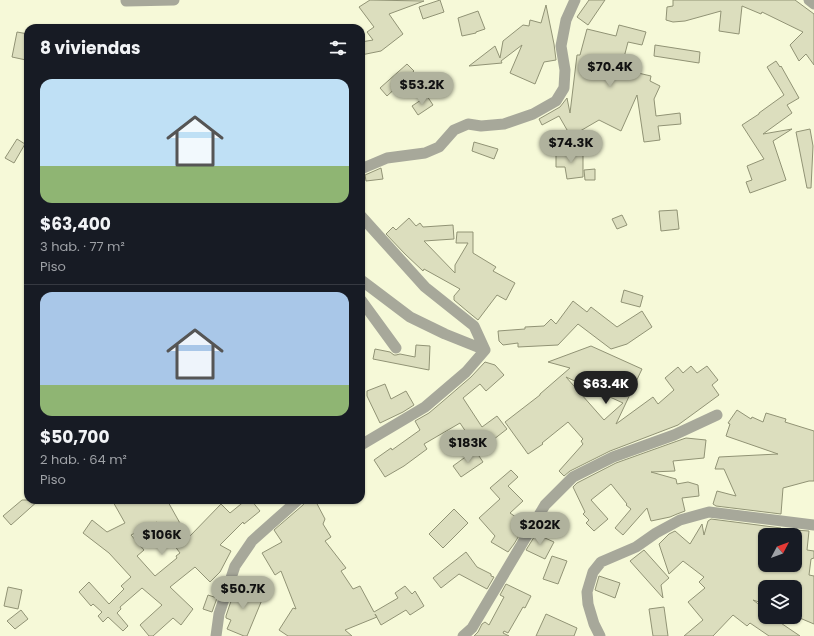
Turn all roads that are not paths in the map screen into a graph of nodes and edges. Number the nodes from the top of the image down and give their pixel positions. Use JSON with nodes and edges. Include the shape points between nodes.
{"nodes":[{"id":1,"x":174,"y":0,"type":"edge"},
{"id":2,"x":575,"y":0,"type":"edge"},
{"id":3,"x":810,"y":0,"type":"edge"},
{"id":4,"x":126,"y":1,"type":"dead end"},
{"id":5,"x":814,"y":4,"type":"edge"},
{"id":6,"x":365,"y":167,"type":"edge"},
{"id":7,"x":365,"y":220,"type":"edge"},
{"id":8,"x":365,"y":283,"type":"edge"},
{"id":9,"x":365,"y":305,"type":"edge"},
{"id":10,"x":396,"y":348,"type":"dead end"},
{"id":11,"x":485,"y":350,"type":"junction"},
{"id":12,"x":717,"y":415,"type":"dead end"},
{"id":13,"x":365,"y":443,"type":"edge"},
{"id":14,"x":294,"y":504,"type":"edge"},
{"id":15,"x":814,"y":525,"type":"edge"},
{"id":16,"x":216,"y":636,"type":"edge"},
{"id":17,"x":463,"y":636,"type":"edge"},
{"id":18,"x":600,"y":636,"type":"edge"}],
"edges":[{"from":1,"to":4,"type":"street"},
{"from":2,"to":6,"type":"street","via":[[566,20],[561,46],[565,70],[564,88],[556,101],[533,114],[504,124],[468,124],[454,130],[439,147],[425,153],[387,158]]},
{"from":3,"to":5,"type":"street"},
{"from":7,"to":11,"type":"street","via":[[425,287],[474,326]]},
{"from":8,"to":11,"type":"street","via":[[410,317]]},
{"from":9,"to":10,"type":"street"},
{"from":11,"to":13,"type":"street","via":[[466,372],[424,407]]},
{"from":12,"to":17,"type":"street","via":[[674,435],[613,457],[573,477],[545,505],[472,628]]},
{"from":14,"to":16,"type":"street","via":[[252,541],[235,566],[219,614]]},
{"from":15,"to":18,"type":"street","via":[[709,512],[680,520],[636,547],[601,562],[593,572],[587,592],[588,604]]}]}
